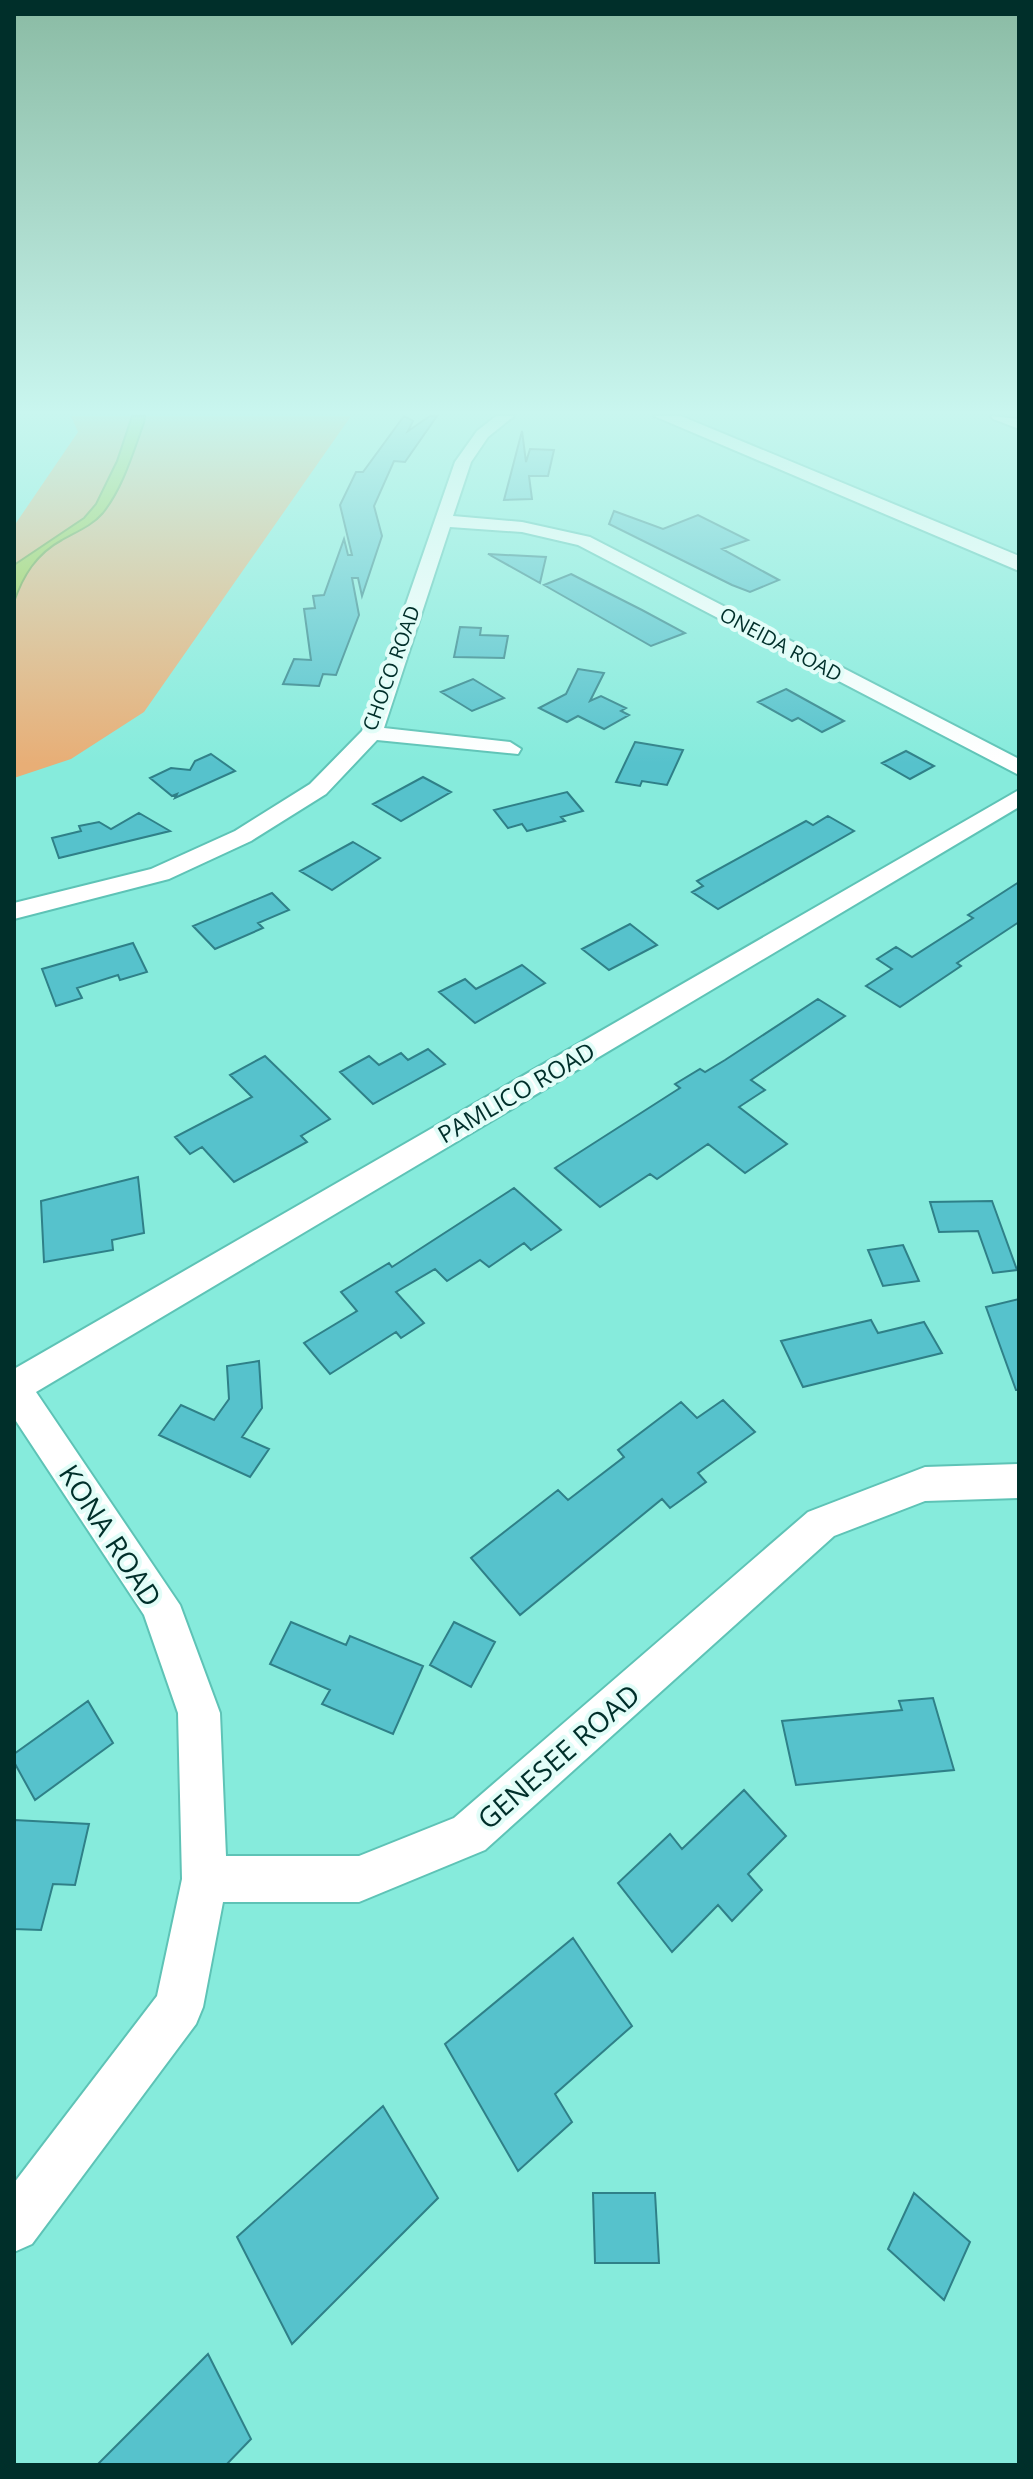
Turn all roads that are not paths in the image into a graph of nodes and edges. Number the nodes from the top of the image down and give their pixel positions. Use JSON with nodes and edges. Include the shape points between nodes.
{"nodes":[{"id":1,"x":441,"y":532,"type":"edge"},
{"id":2,"x":543,"y":532,"type":"edge"},
{"id":3,"x":941,"y":532,"type":"edge"},
{"id":4,"x":1019,"y":564,"type":"edge"},
{"id":5,"x":372,"y":733,"type":"junction"},
{"id":6,"x":510,"y":749,"type":"dead end"},
{"id":7,"x":1019,"y":768,"type":"edge"},
{"id":8,"x":1019,"y":797,"type":"edge"},
{"id":9,"x":14,"y":911,"type":"edge"},
{"id":10,"x":14,"y":1388,"type":"edge"},
{"id":11,"x":1019,"y":1481,"type":"edge"},
{"id":12,"x":205,"y":1879,"type":"junction"},
{"id":13,"x":14,"y":2226,"type":"edge"}],
"edges":[{"from":1,"to":5,"type":"street","name":"CHOCO ROAD"},
{"from":2,"to":7,"type":"street","name":"ONEIDA ROAD","via":[[584,541]]},
{"from":3,"to":4,"type":"street"},
{"from":5,"to":6,"type":"street"},
{"from":5,"to":9,"type":"street","name":"CHOCO ROAD","via":[[318,789],[243,836],[160,874]]},
{"from":8,"to":10,"type":"street","name":"PAMLICO ROAD"},
{"from":10,"to":12,"type":"street","name":"KONA ROAD","via":[[160,1605],[199,1713]]},
{"from":11,"to":12,"type":"street","name":"GENESEE ROAD","via":[[925,1484],[821,1524],[469,1834],[359,1879]]},
{"from":12,"to":13,"type":"street","via":[[179,2007]]}]}
